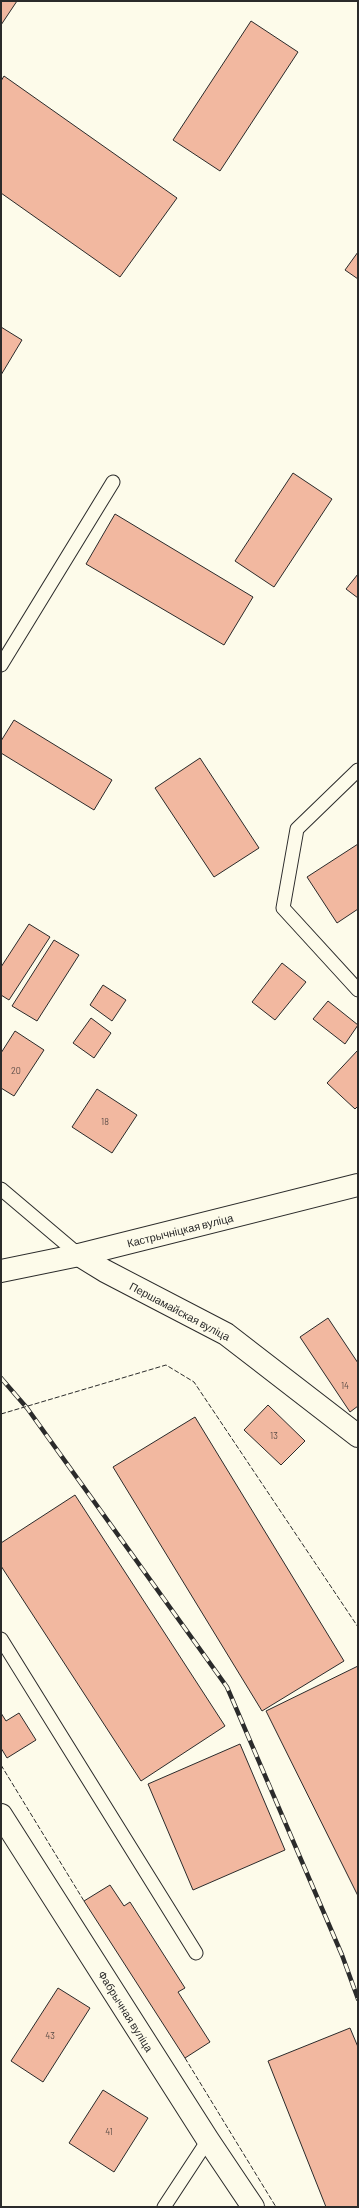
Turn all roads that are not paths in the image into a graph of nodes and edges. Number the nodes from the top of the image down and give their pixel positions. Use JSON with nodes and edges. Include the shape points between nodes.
{"nodes":[{"id":1,"x":113,"y":482,"type":"dead end"},
{"id":2,"x":1,"y":665,"type":"edge"},
{"id":3,"x":358,"y":770,"type":"edge"},
{"id":4,"x":358,"y":990,"type":"edge"},
{"id":5,"x":358,"y":1185,"type":"edge"},
{"id":6,"x":1,"y":1189,"type":"edge"},
{"id":7,"x":79,"y":1255,"type":"junction"},
{"id":8,"x":1,"y":1271,"type":"edge"},
{"id":9,"x":358,"y":1436,"type":"edge"},
{"id":10,"x":1,"y":1639,"type":"edge"},
{"id":11,"x":1,"y":1815,"type":"edge"},
{"id":12,"x":196,"y":1953,"type":"dead end"},
{"id":13,"x":208,"y":2140,"type":"junction"},
{"id":14,"x":164,"y":2207,"type":"edge"},
{"id":15,"x":253,"y":2207,"type":"edge"}],
"edges":[{"from":1,"to":2,"type":"lane"},
{"from":3,"to":4,"type":"lane","via":[[297,829],[283,908]]},
{"from":5,"to":7,"type":"street","name":"Кастрычніцкая вуліца"},
{"from":6,"to":7,"type":"lane","name":"Першамайская вуліца"},
{"from":7,"to":8,"type":"street","name":"Кастрычніцкая вуліца"},
{"from":7,"to":9,"type":"street","name":"Першамайская вуліца","via":[[226,1334]]},
{"from":10,"to":12,"type":"lane"},
{"from":11,"to":13,"type":"street","name":"Фабрычная вуліца"},
{"from":13,"to":14,"type":"lane"},
{"from":13,"to":15,"type":"street","name":"Фабрычная вуліца"}]}
